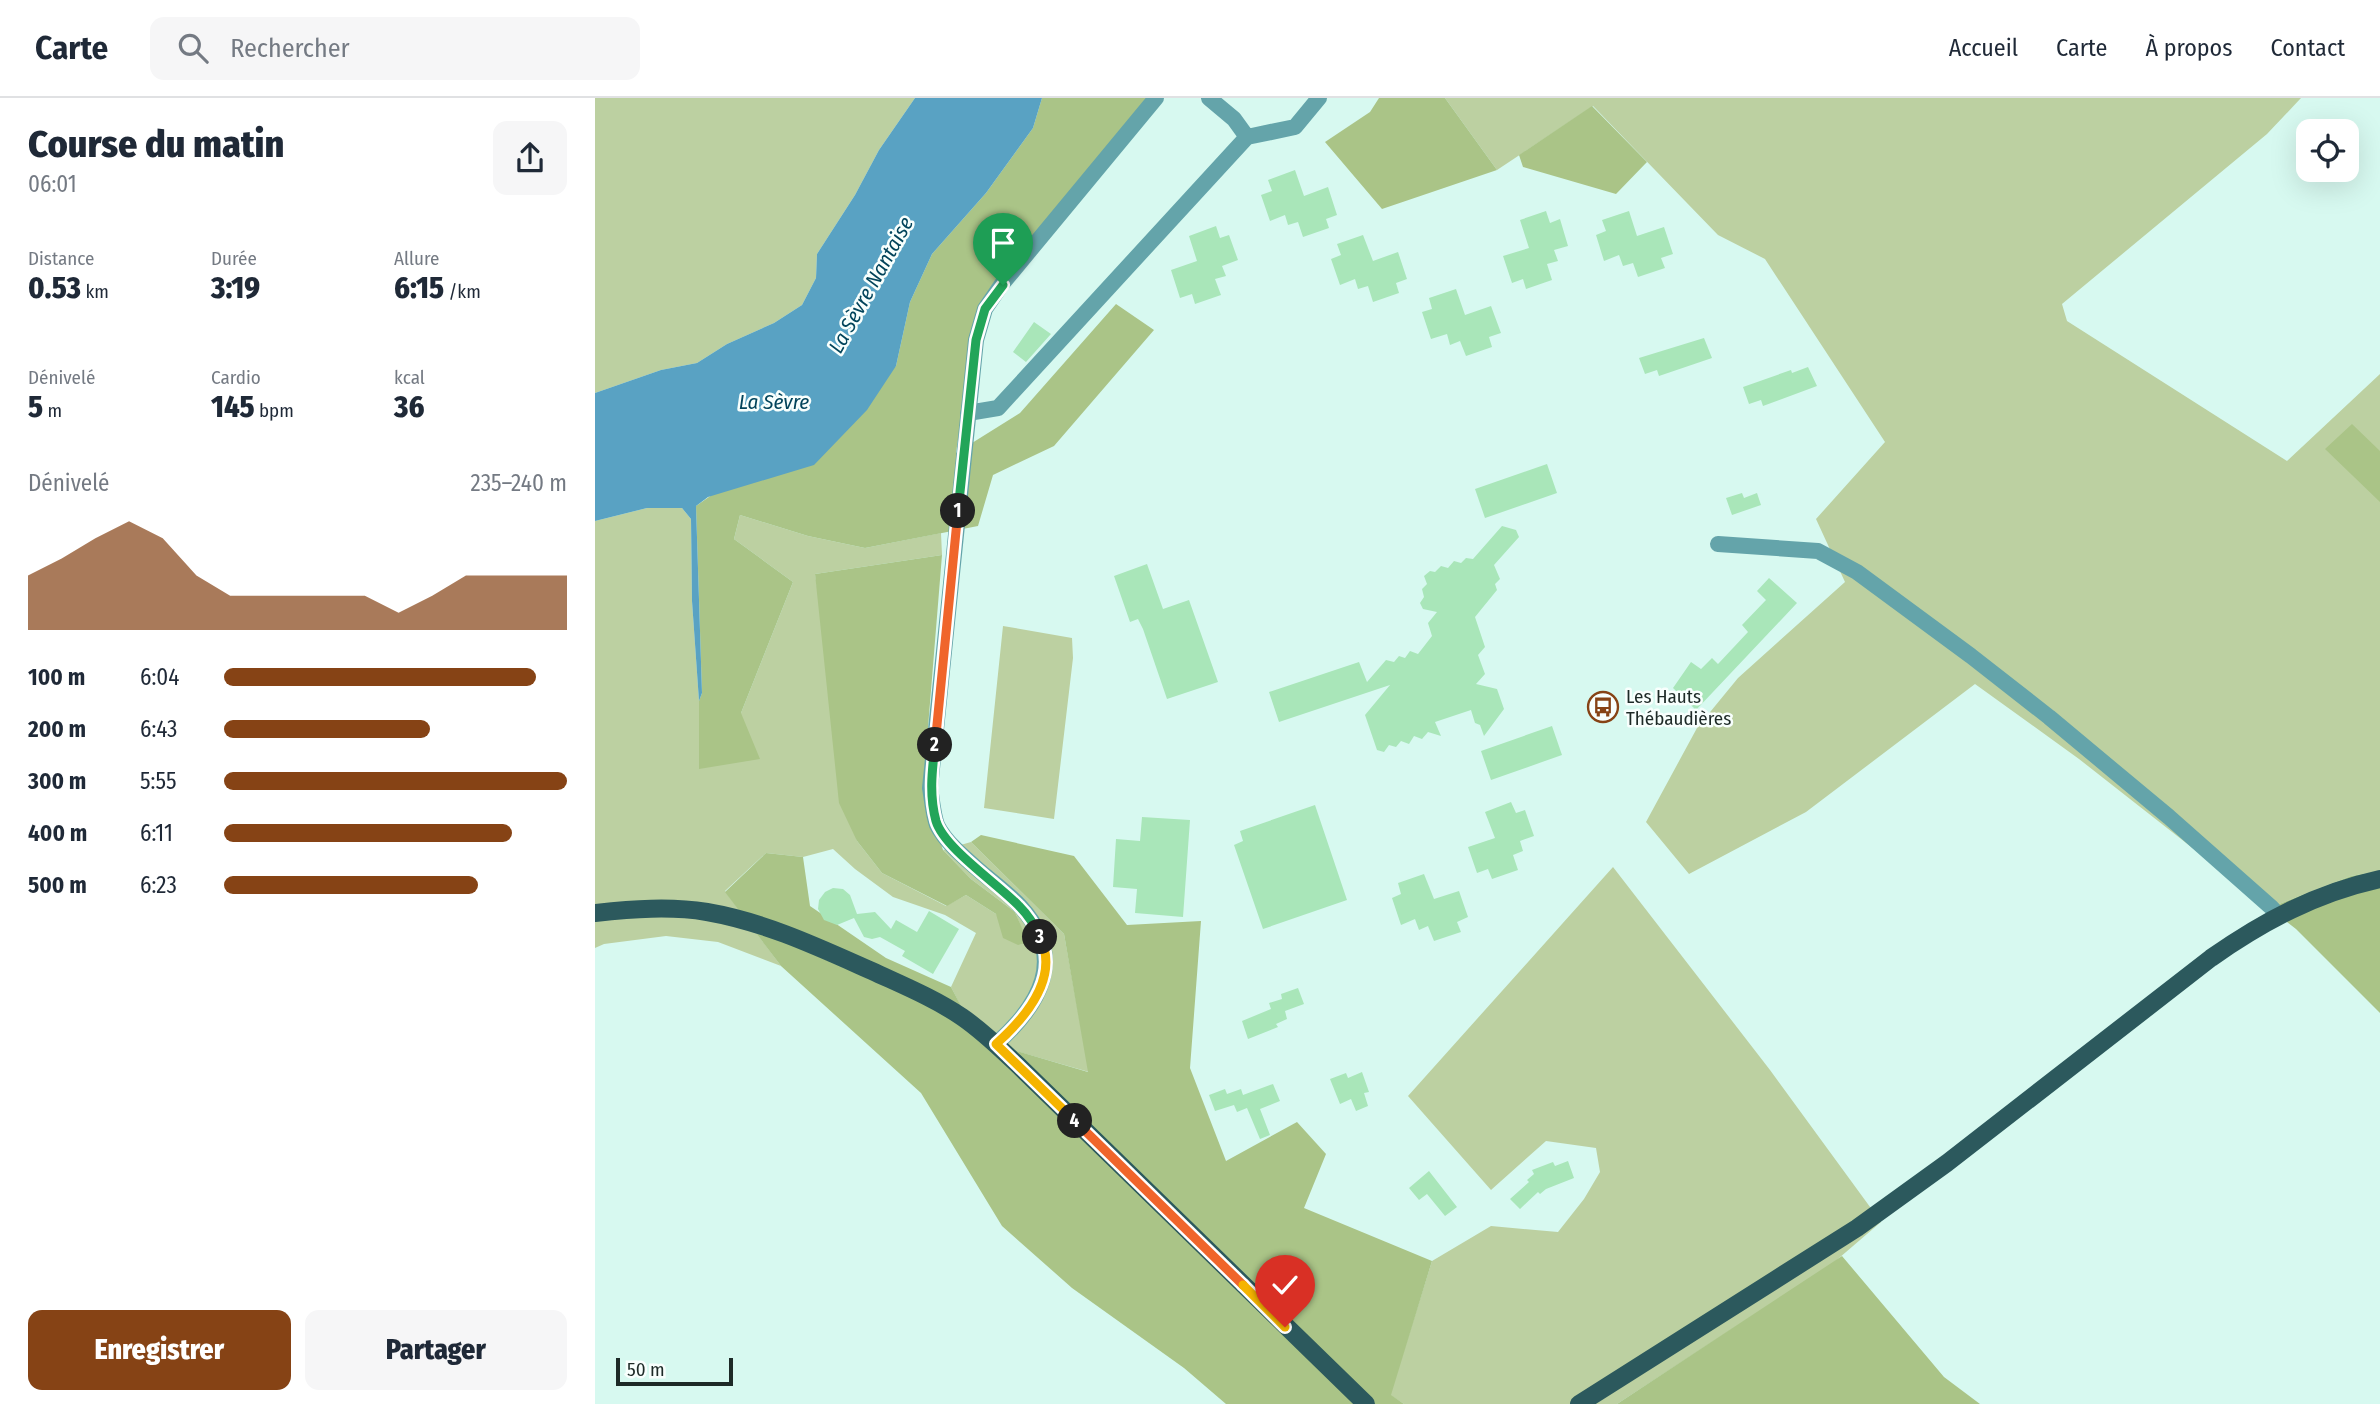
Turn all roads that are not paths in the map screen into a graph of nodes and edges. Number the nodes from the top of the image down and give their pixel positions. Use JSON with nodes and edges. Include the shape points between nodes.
{"nodes":[{"id":1,"x":1156,"y":98,"type":"edge"},
{"id":2,"x":1209,"y":98,"type":"edge"},
{"id":3,"x":1319,"y":98,"type":"edge"},
{"id":4,"x":1247,"y":137,"type":"junction"},
{"id":5,"x":968,"y":413,"type":"junction"},
{"id":6,"x":1718,"y":544,"type":"dead end"},
{"id":7,"x":2380,"y":879,"type":"edge"},
{"id":8,"x":595,"y":913,"type":"edge"},
{"id":9,"x":2277,"y":915,"type":"junction"},
{"id":10,"x":996,"y":1044,"type":"junction"},
{"id":11,"x":1366,"y":1404,"type":"edge"},
{"id":12,"x":1579,"y":1404,"type":"edge"}],
"edges":[{"from":1,"to":5,"type":"street","via":[[985,309],[976,340]]},
{"from":2,"to":4,"type":"street"},
{"from":3,"to":4,"type":"street","via":[[1295,127]]},
{"from":4,"to":5,"type":"street","via":[[998,408]]},
{"from":5,"to":10,"type":"street","via":[[930,788],[937,824],[944,835],[1020,906],[1043,942],[1045,974],[1040,992]]},
{"from":6,"to":9,"type":"street","via":[[1818,551],[1857,572],[2049,717]]},
{"from":7,"to":9,"type":"main road"},
{"from":8,"to":10,"type":"main road","via":[[674,909],[758,924],[918,992]]},
{"from":9,"to":12,"type":"main road","via":[[2211,958],[1857,1228]]},
{"from":10,"to":11,"type":"main road"}]}
